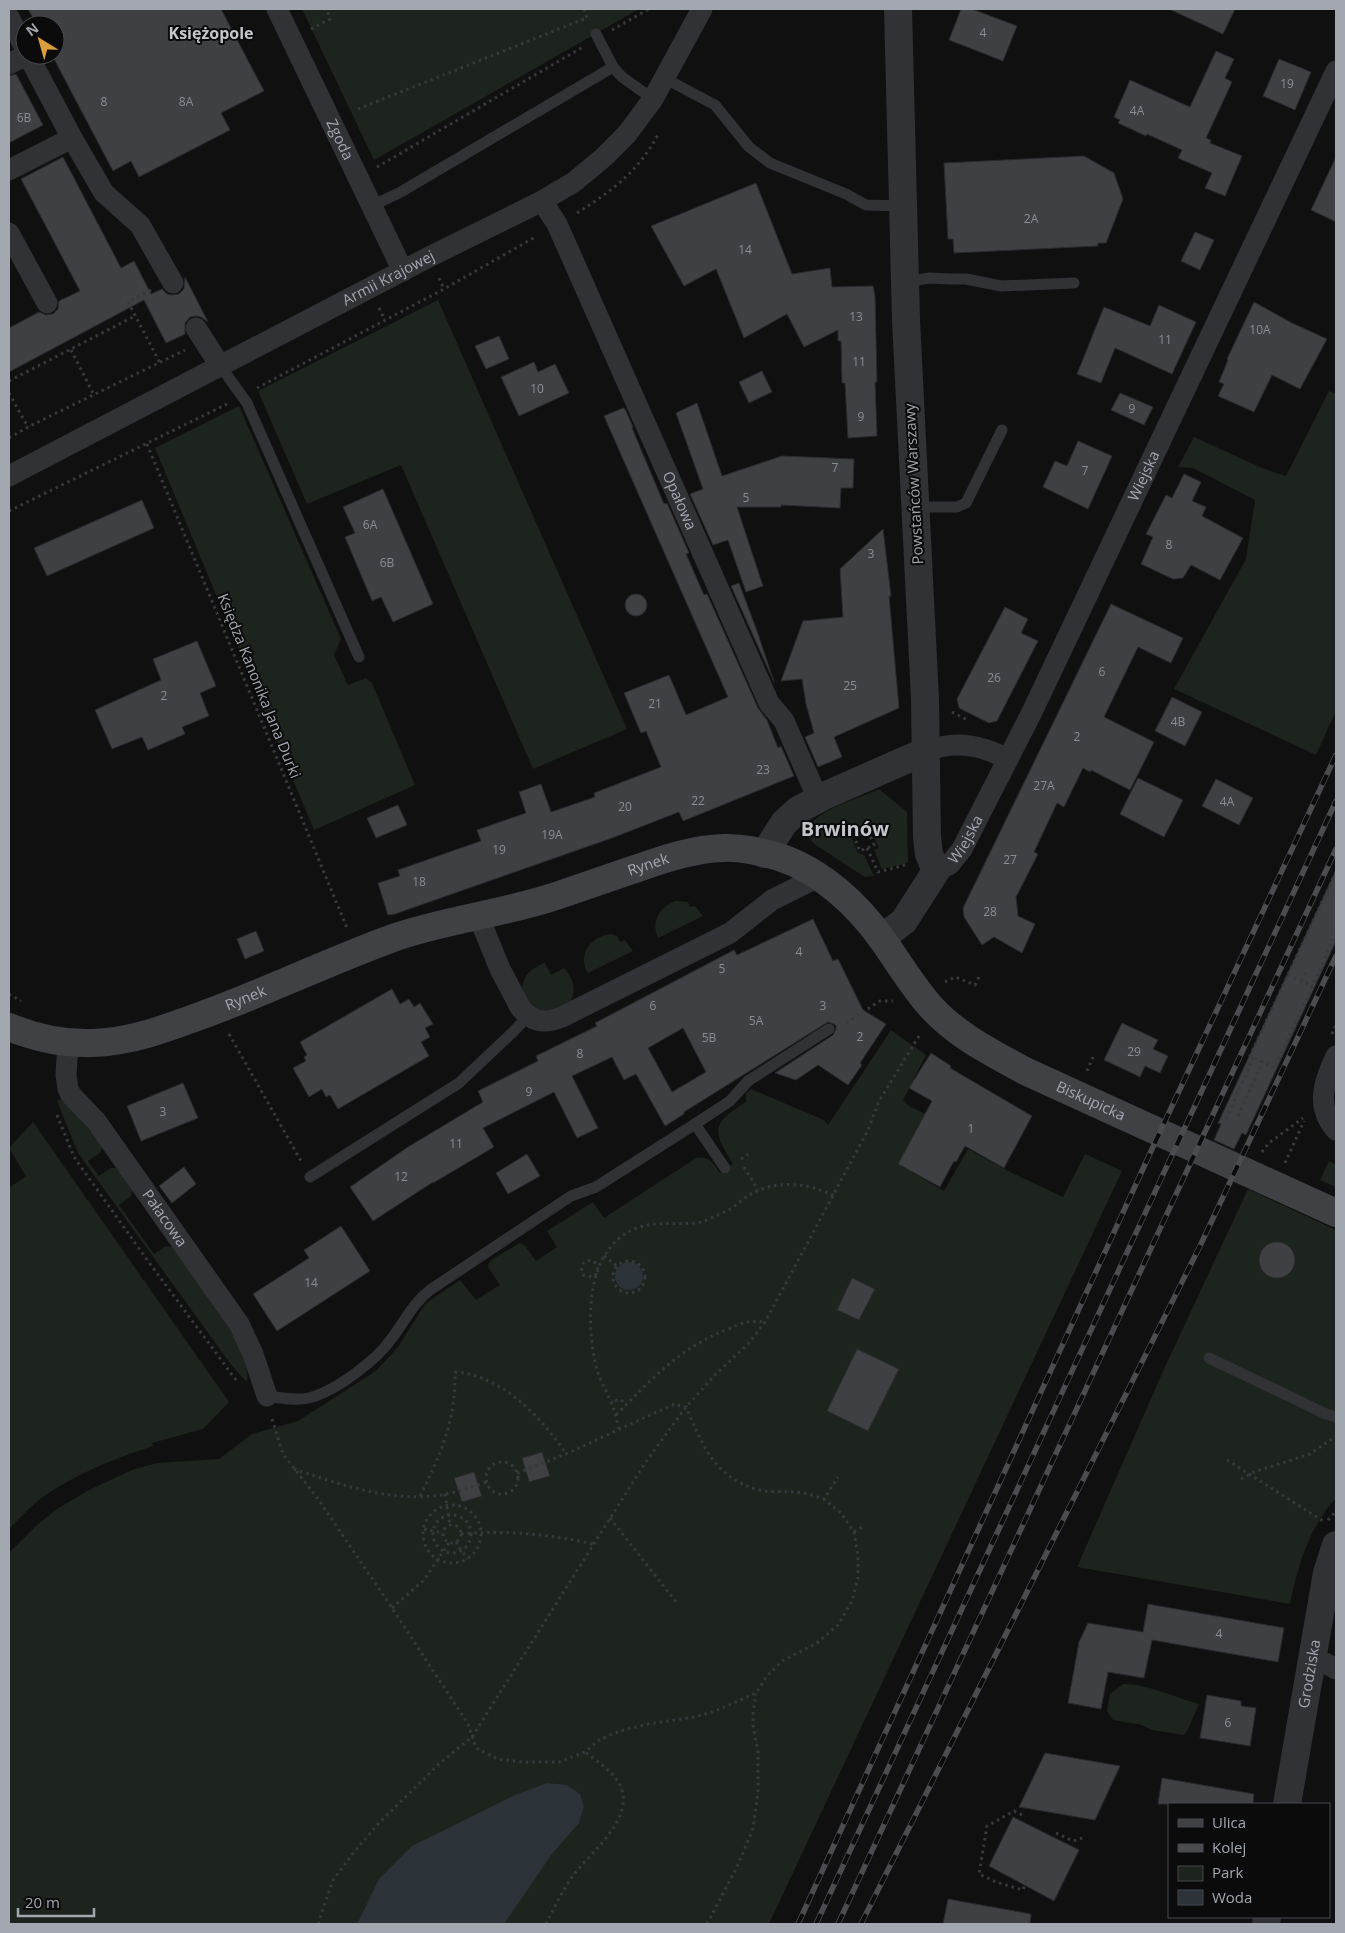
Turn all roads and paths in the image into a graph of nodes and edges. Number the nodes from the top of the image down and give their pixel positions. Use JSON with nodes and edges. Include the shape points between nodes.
{"nodes":[{"id":1,"x":277,"y":9,"type":"edge"},
{"id":2,"x":327,"y":9,"type":"edge"},
{"id":3,"x":649,"y":9,"type":"edge"},
{"id":4,"x":702,"y":9,"type":"edge"},
{"id":5,"x":898,"y":9,"type":"edge"},
{"id":6,"x":9,"y":17,"type":"edge"},
{"id":7,"x":587,"y":18,"type":"dead end"},
{"id":8,"x":15,"y":29,"type":"edge"},
{"id":9,"x":312,"y":29,"type":"dead end"},
{"id":10,"x":597,"y":36,"type":"junction"},
{"id":11,"x":32,"y":65,"type":"edge"},
{"id":12,"x":613,"y":67,"type":"junction"},
{"id":13,"x":1336,"y":71,"type":"edge"},
{"id":14,"x":664,"y":78,"type":"junction"},
{"id":15,"x":653,"y":99,"type":"junction"},
{"id":16,"x":358,"y":109,"type":"dead end"},
{"id":17,"x":72,"y":138,"type":"junction"},
{"id":18,"x":9,"y":170,"type":"edge"},
{"id":19,"x":369,"y":172,"type":"dead end"},
{"id":20,"x":542,"y":201,"type":"junction"},
{"id":21,"x":371,"y":206,"type":"junction"},
{"id":22,"x":903,"y":206,"type":"junction"},
{"id":23,"x":9,"y":234,"type":"edge"},
{"id":24,"x":403,"y":271,"type":"junction"},
{"id":25,"x":905,"y":282,"type":"junction"},
{"id":26,"x":173,"y":283,"type":"dead end"},
{"id":27,"x":1074,"y":283,"type":"dead end"},
{"id":28,"x":150,"y":290,"type":"dead end"},
{"id":29,"x":47,"y":303,"type":"dead end"},
{"id":30,"x":135,"y":316,"type":"junction"},
{"id":31,"x":196,"y":328,"type":"dead end"},
{"id":32,"x":71,"y":350,"type":"junction"},
{"id":33,"x":217,"y":360,"type":"junction"},
{"id":34,"x":160,"y":362,"type":"junction"},
{"id":35,"x":9,"y":381,"type":"edge"},
{"id":36,"x":9,"y":393,"type":"edge"},
{"id":37,"x":94,"y":395,"type":"junction"},
{"id":38,"x":30,"y":426,"type":"junction"},
{"id":39,"x":1002,"y":430,"type":"dead end"},
{"id":40,"x":9,"y":438,"type":"edge"},
{"id":41,"x":147,"y":444,"type":"dead end"},
{"id":42,"x":9,"y":476,"type":"edge"},
{"id":43,"x":915,"y":507,"type":"junction"},
{"id":44,"x":359,"y":657,"type":"dead end"},
{"id":45,"x":948,"y":710,"type":"dead end"},
{"id":46,"x":976,"y":725,"type":"dead end"},
{"id":47,"x":926,"y":751,"type":"junction"},
{"id":48,"x":1008,"y":759,"type":"junction"},
{"id":49,"x":818,"y":799,"type":"junction"},
{"id":50,"x":867,"y":848,"type":"junction"},
{"id":51,"x":764,"y":854,"type":"junction"},
{"id":52,"x":909,"y":864,"type":"dead end"},
{"id":53,"x":936,"y":871,"type":"junction"},
{"id":54,"x":1336,"y":872,"type":"edge"},
{"id":55,"x":818,"y":877,"type":"junction"},
{"id":56,"x":478,"y":915,"type":"junction"},
{"id":57,"x":1336,"y":934,"type":"edge"},
{"id":58,"x":351,"y":937,"type":"dead end"},
{"id":59,"x":882,"y":938,"type":"junction"},
{"id":60,"x":1306,"y":973,"type":"dead end"},
{"id":61,"x":1288,"y":975,"type":"junction"},
{"id":62,"x":979,"y":977,"type":"dead end"},
{"id":63,"x":1302,"y":981,"type":"junction"},
{"id":64,"x":944,"y":982,"type":"dead end"},
{"id":65,"x":1312,"y":986,"type":"junction"},
{"id":66,"x":9,"y":994,"type":"edge"},
{"id":67,"x":894,"y":1001,"type":"dead end"},
{"id":68,"x":24,"y":1003,"type":"dead end"},
{"id":69,"x":528,"y":1016,"type":"junction"},
{"id":70,"x":9,"y":1027,"type":"edge"},
{"id":71,"x":828,"y":1029,"type":"joint"},
{"id":72,"x":228,"y":1032,"type":"dead end"},
{"id":73,"x":919,"y":1036,"type":"dead end"},
{"id":74,"x":68,"y":1043,"type":"junction"},
{"id":75,"x":1336,"y":1056,"type":"edge"},
{"id":76,"x":1093,"y":1058,"type":"dead end"},
{"id":77,"x":1253,"y":1058,"type":"junction"},
{"id":78,"x":1263,"y":1062,"type":"junction"},
{"id":79,"x":1086,"y":1071,"type":"dead end"},
{"id":80,"x":55,"y":1111,"type":"dead end"},
{"id":81,"x":1238,"y":1116,"type":"dead end"},
{"id":82,"x":1226,"y":1119,"type":"dead end"},
{"id":83,"x":695,"y":1124,"type":"junction"},
{"id":84,"x":1336,"y":1130,"type":"edge"},
{"id":85,"x":1291,"y":1150,"type":"dead end"},
{"id":86,"x":1262,"y":1152,"type":"dead end"},
{"id":87,"x":749,"y":1154,"type":"dead end"},
{"id":88,"x":740,"y":1160,"type":"dead end"},
{"id":89,"x":725,"y":1168,"type":"dead end"},
{"id":90,"x":310,"y":1177,"type":"joint"},
{"id":91,"x":834,"y":1196,"type":"junction"},
{"id":92,"x":1336,"y":1213,"type":"edge"},
{"id":93,"x":604,"y":1256,"type":"junction"},
{"id":94,"x":616,"y":1266,"type":"junction"},
{"id":95,"x":597,"y":1272,"type":"junction"},
{"id":96,"x":765,"y":1322,"type":"junction"},
{"id":97,"x":1209,"y":1358,"type":"dead end"},
{"id":98,"x":267,"y":1396,"type":"junction"},
{"id":99,"x":626,"y":1399,"type":"dead end"},
{"id":100,"x":615,"y":1400,"type":"dead end"},
{"id":101,"x":686,"y":1407,"type":"junction"},
{"id":102,"x":616,"y":1415,"type":"junction"},
{"id":103,"x":1336,"y":1417,"type":"edge"},
{"id":104,"x":619,"y":1429,"type":"junction"},
{"id":105,"x":276,"y":1435,"type":"dead end"},
{"id":106,"x":1336,"y":1435,"type":"edge"},
{"id":107,"x":566,"y":1454,"type":"junction"},
{"id":108,"x":1227,"y":1460,"type":"dead end"},
{"id":109,"x":294,"y":1469,"type":"junction"},
{"id":110,"x":517,"y":1473,"type":"junction"},
{"id":111,"x":1249,"y":1474,"type":"junction"},
{"id":112,"x":838,"y":1477,"type":"dead end"},
{"id":113,"x":1241,"y":1479,"type":"dead end"},
{"id":114,"x":487,"y":1482,"type":"junction"},
{"id":115,"x":445,"y":1494,"type":"junction"},
{"id":116,"x":420,"y":1496,"type":"junction"},
{"id":117,"x":824,"y":1499,"type":"junction"},
{"id":118,"x":447,"y":1505,"type":"junction"},
{"id":119,"x":449,"y":1515,"type":"junction"},
{"id":120,"x":610,"y":1518,"type":"junction"},
{"id":121,"x":450,"y":1525,"type":"junction"},
{"id":122,"x":864,"y":1526,"type":"dead end"},
{"id":123,"x":424,"y":1529,"type":"junction"},
{"id":124,"x":433,"y":1530,"type":"junction"},
{"id":125,"x":481,"y":1532,"type":"junction"},
{"id":126,"x":854,"y":1532,"type":"junction"},
{"id":127,"x":443,"y":1533,"type":"junction"},
{"id":128,"x":472,"y":1533,"type":"junction"},
{"id":129,"x":461,"y":1534,"type":"junction"},
{"id":130,"x":1331,"y":1534,"type":"edge"},
{"id":131,"x":456,"y":1542,"type":"junction"},
{"id":132,"x":449,"y":1543,"type":"junction"},
{"id":133,"x":593,"y":1544,"type":"junction"},
{"id":134,"x":462,"y":1550,"type":"junction"},
{"id":135,"x":444,"y":1551,"type":"junction"},
{"id":136,"x":439,"y":1559,"type":"junction"},
{"id":137,"x":467,"y":1559,"type":"junction"},
{"id":138,"x":676,"y":1602,"type":"dead end"},
{"id":139,"x":392,"y":1608,"type":"junction"},
{"id":140,"x":1324,"y":1665,"type":"edge"},
{"id":141,"x":756,"y":1693,"type":"junction"},
{"id":142,"x":472,"y":1737,"type":"junction"},
{"id":143,"x":585,"y":1752,"type":"junction"},
{"id":144,"x":1287,"y":1803,"type":"edge"},
{"id":145,"x":1022,"y":1815,"type":"dead end"},
{"id":146,"x":1056,"y":1833,"type":"dead end"},
{"id":147,"x":1086,"y":1837,"type":"dead end"},
{"id":148,"x":1027,"y":1876,"type":"dead end"},
{"id":149,"x":318,"y":1924,"type":"edge"},
{"id":150,"x":546,"y":1924,"type":"edge"},
{"id":151,"x":707,"y":1924,"type":"edge"}],
"edges":[{"from":1,"to":21,"type":"street","name":"Zgoda"},
{"from":2,"to":9,"type":"path","via":[[330,19]]},
{"from":3,"to":10,"type":"path"},
{"from":4,"to":14,"type":"street","name":"Armii Krajowej"},
{"from":5,"to":22,"type":"street","name":"Powstańców Warszawy"},
{"from":6,"to":8,"type":"street"},
{"from":7,"to":16,"type":"path"},
{"from":10,"to":12,"type":"lane"},
{"from":10,"to":19,"type":"path"},
{"from":11,"to":17,"type":"street"},
{"from":12,"to":15,"type":"lane"},
{"from":12,"to":21,"type":"lane","via":[[399,193]]},
{"from":13,"to":48,"type":"street","name":"Wiejska"},
{"from":14,"to":15,"type":"street","name":"Armii Krajowej"},
{"from":14,"to":22,"type":"lane","via":[[715,105],[749,147],[770,162],[866,205]]},
{"from":15,"to":20,"type":"street","name":"Armii Krajowej","via":[[627,134],[604,157],[574,182]]},
{"from":17,"to":18,"type":"street"},
{"from":17,"to":26,"type":"street","via":[[104,193],[140,224]]},
{"from":20,"to":24,"type":"street","name":"Armii Krajowej"},
{"from":20,"to":49,"type":"street","name":"Opałowa","via":[[557,224],[769,703],[784,722]]},
{"from":21,"to":24,"type":"street","name":"Zgoda"},
{"from":22,"to":25,"type":"street","name":"Powstańców Warszawy"},
{"from":23,"to":29,"type":"street"},
{"from":24,"to":33,"type":"street","name":"Armii Krajowej"},
{"from":25,"to":27,"type":"lane","via":[[950,278],[1001,286]]},
{"from":25,"to":43,"type":"street","name":"Powstańców Warszawy"},
{"from":28,"to":30,"type":"path","via":[[128,302]]},
{"from":30,"to":32,"type":"path"},
{"from":30,"to":34,"type":"path"},
{"from":31,"to":33,"type":"street"},
{"from":32,"to":35,"type":"path"},
{"from":32,"to":37,"type":"path"},
{"from":33,"to":34,"type":"path","via":[[198,363],[191,347]]},
{"from":33,"to":42,"type":"street","name":"Armii Krajowej"},
{"from":33,"to":44,"type":"lane","via":[[247,402]]},
{"from":34,"to":37,"type":"path"},
{"from":36,"to":38,"type":"path"},
{"from":37,"to":38,"type":"path"},
{"from":38,"to":40,"type":"path"},
{"from":39,"to":43,"type":"lane","via":[[966,503],[957,507]]},
{"from":41,"to":58,"type":"path","name":"Księdza Kanonika Jana Durki"},
{"from":43,"to":47,"type":"street","name":"Powstańców Warszawy"},
{"from":45,"to":46,"type":"path"},
{"from":47,"to":48,"type":"street","via":[[949,744],[964,744],[988,749]]},
{"from":47,"to":49,"type":"street"},
{"from":47,"to":53,"type":"street","name":"Powstańców Warszawy","via":[[927,837]]},
{"from":48,"to":53,"type":"street","name":"Wiejska","via":[[962,850],[950,864]]},
{"from":49,"to":51,"type":"street","via":[[787,819]]},
{"from":50,"to":50,"type":"path","via":[[860,851],[854,837],[868,831],[874,845]]},
{"from":50,"to":52,"type":"path","via":[[878,872]]},
{"from":51,"to":55,"type":"main road","name":"Rynek","via":[[791,862]]},
{"from":51,"to":56,"type":"main road","name":"Rynek","via":[[725,848],[694,851],[538,902]]},
{"from":53,"to":59,"type":"street","via":[[904,921]]},
{"from":54,"to":61,"type":"path"},
{"from":55,"to":59,"type":"main road","name":"Rynek","via":[[854,906]]},
{"from":55,"to":69,"type":"street","via":[[772,900],[730,933],[562,1017],[545,1022]]},
{"from":56,"to":69,"type":"street","via":[[506,980]]},
{"from":56,"to":74,"type":"main road","name":"Rynek","via":[[393,938],[161,1030],[110,1042]]},
{"from":57,"to":65,"type":"path"},
{"from":59,"to":92,"type":"main road","name":"Biskupicka","via":[[932,1008],[956,1030],[984,1048],[1033,1075]]},
{"from":60,"to":63,"type":"path"},
{"from":61,"to":63,"type":"path"},
{"from":61,"to":77,"type":"path","via":[[1250,1056]]},
{"from":62,"to":64,"type":"path","via":[[975,985],[955,977]]},
{"from":63,"to":65,"type":"path"},
{"from":65,"to":78,"type":"path","via":[[1275,1068]]},
{"from":66,"to":68,"type":"path"},
{"from":67,"to":71,"type":"path","via":[[880,1001],[843,1024]]},
{"from":69,"to":90,"type":"lane","via":[[459,1083]]},
{"from":70,"to":74,"type":"main road","name":"Rynek","via":[[28,1035]]},
{"from":71,"to":83,"type":"lane","via":[[748,1081],[730,1101]]},
{"from":72,"to":90,"type":"path"},
{"from":73,"to":91,"type":"path","via":[[879,1101]]},
{"from":74,"to":98,"type":"street","name":"Pałacowa","via":[[66,1075],[69,1092],[96,1121],[239,1324]]},
{"from":75,"to":84,"type":"street","via":[[1326,1078],[1323,1096],[1326,1113]]},
{"from":76,"to":79,"type":"path"},
{"from":77,"to":78,"type":"path"},
{"from":77,"to":82,"type":"path"},
{"from":78,"to":81,"type":"path"},
{"from":80,"to":98,"type":"path","via":[[74,1157],[228,1371],[244,1386]]},
{"from":83,"to":89,"type":"lane"},
{"from":83,"to":98,"type":"lane","via":[[596,1187],[572,1196],[430,1290],[412,1308],[380,1353],[362,1369],[310,1398]]},
{"from":85,"to":86,"type":"path","via":[[1304,1119],[1268,1143]]},
{"from":87,"to":88,"type":"path"},
{"from":91,"to":93,"type":"path","via":[[803,1185],[758,1190],[727,1211],[702,1222],[655,1223],[635,1229],[618,1240]]},
{"from":91,"to":96,"type":"path"},
{"from":93,"to":94,"type":"path"},
{"from":93,"to":95,"type":"path"},
{"from":94,"to":94,"type":"path","via":[[612,1278],[618,1288],[628,1293],[642,1286],[645,1272],[638,1263],[628,1260]]},
{"from":95,"to":95,"type":"path","via":[[594,1261],[584,1261],[583,1275],[592,1277]]},
{"from":95,"to":102,"type":"path","via":[[590,1330],[595,1363]]},
{"from":96,"to":101,"type":"path","via":[[748,1344]]},
{"from":96,"to":102,"type":"path","via":[[750,1320],[712,1335],[674,1358]]},
{"from":97,"to":103,"type":"lane"},
{"from":99,"to":100,"type":"path"},
{"from":101,"to":104,"type":"path","via":[[674,1404]]},
{"from":101,"to":117,"type":"path","via":[[702,1444],[726,1475],[756,1489],[802,1492]]},
{"from":101,"to":120,"type":"path"},
{"from":102,"to":104,"type":"path"},
{"from":104,"to":107,"type":"path"},
{"from":105,"to":109,"type":"path","via":[[283,1454]]},
{"from":106,"to":111,"type":"path","via":[[1310,1454]]},
{"from":107,"to":110,"type":"path"},
{"from":107,"to":116,"type":"path","via":[[551,1431],[523,1402],[484,1378],[455,1372],[450,1425]]},
{"from":108,"to":111,"type":"path"},
{"from":109,"to":116,"type":"path","via":[[369,1491]]},
{"from":109,"to":139,"type":"path"},
{"from":110,"to":114,"type":"path","via":[[507,1463],[497,1463],[489,1468]]},
{"from":110,"to":114,"type":"path","via":[[516,1486],[505,1494],[496,1492]]},
{"from":111,"to":113,"type":"path"},
{"from":111,"to":130,"type":"path"},
{"from":112,"to":117,"type":"path"},
{"from":114,"to":115,"type":"path"},
{"from":115,"to":116,"type":"path"},
{"from":115,"to":118,"type":"path"},
{"from":117,"to":126,"type":"path","via":[[841,1513]]},
{"from":118,"to":119,"type":"path"},
{"from":118,"to":123,"type":"path","via":[[429,1516]]},
{"from":118,"to":125,"type":"path","via":[[470,1511],[476,1516]]},
{"from":119,"to":121,"type":"path"},
{"from":119,"to":124,"type":"path","via":[[439,1520]]},
{"from":119,"to":128,"type":"path","via":[[462,1517]]},
{"from":120,"to":133,"type":"path"},
{"from":120,"to":138,"type":"path"},
{"from":121,"to":127,"type":"path"},
{"from":121,"to":129,"type":"path","via":[[459,1528]]},
{"from":122,"to":126,"type":"path"},
{"from":123,"to":124,"type":"path"},
{"from":123,"to":136,"type":"path","via":[[425,1543]]},
{"from":124,"to":127,"type":"path"},
{"from":124,"to":135,"type":"path","via":[[435,1542]]},
{"from":125,"to":128,"type":"path"},
{"from":125,"to":133,"type":"path","via":[[516,1532]]},
{"from":125,"to":137,"type":"path","via":[[478,1547]]},
{"from":126,"to":141,"type":"path","via":[[858,1578],[852,1601],[838,1624],[817,1642],[782,1662]]},
{"from":127,"to":132,"type":"path"},
{"from":128,"to":129,"type":"path"},
{"from":128,"to":134,"type":"path","via":[[471,1540]]},
{"from":129,"to":131,"type":"path"},
{"from":130,"to":140,"type":"street","name":"Grodziska"},
{"from":131,"to":132,"type":"path"},
{"from":131,"to":134,"type":"path"},
{"from":132,"to":135,"type":"path"},
{"from":133,"to":142,"type":"path"},
{"from":134,"to":135,"type":"path"},
{"from":134,"to":137,"type":"path"},
{"from":135,"to":136,"type":"path"},
{"from":136,"to":137,"type":"path","via":[[448,1562]]},
{"from":136,"to":139,"type":"path","via":[[424,1580]]},
{"from":139,"to":142,"type":"path","via":[[468,1724]]},
{"from":140,"to":144,"type":"street","name":"Grodziska"},
{"from":141,"to":143,"type":"path","via":[[695,1716],[620,1731],[599,1740]]},
{"from":141,"to":151,"type":"path","via":[[753,1725],[758,1752],[758,1793],[752,1828],[744,1851]]},
{"from":142,"to":143,"type":"path","via":[[476,1748],[498,1759],[559,1762]]},
{"from":142,"to":149,"type":"path","via":[[440,1763],[354,1852],[333,1880]]},
{"from":143,"to":150,"type":"path","via":[[611,1774],[620,1787],[622,1803],[618,1821],[572,1877]]},
{"from":145,"to":148,"type":"path","via":[[1014,1811],[986,1826],[979,1874],[1023,1890]]},
{"from":146,"to":147,"type":"path","via":[[1073,1841]]}]}
